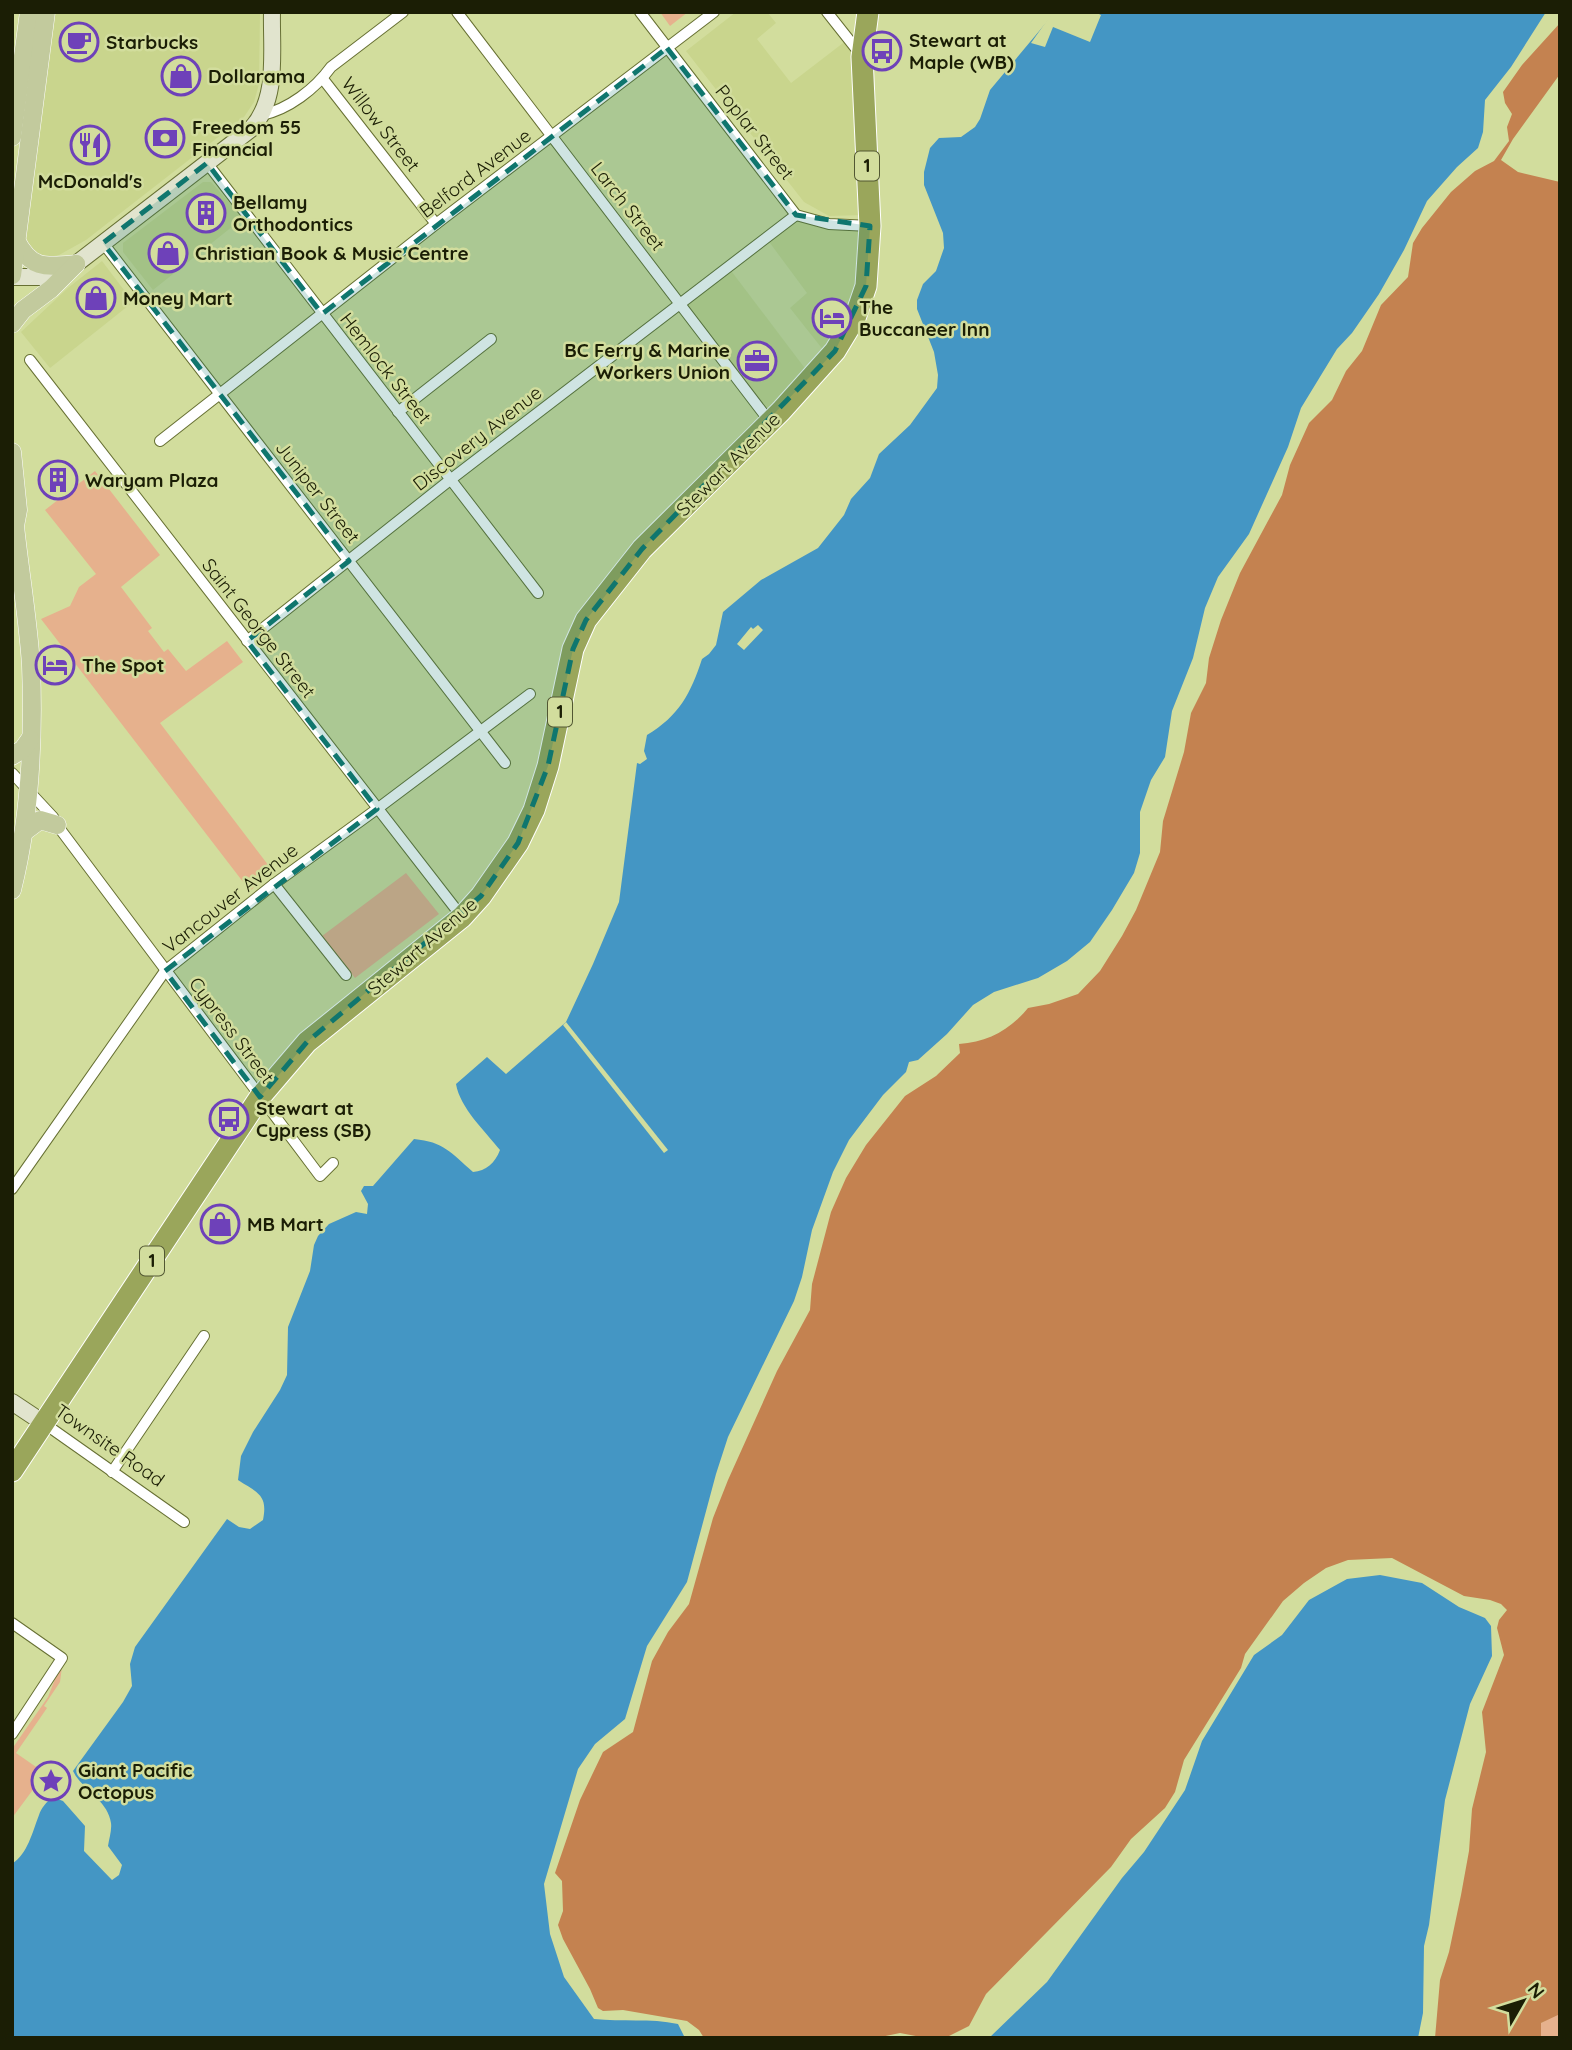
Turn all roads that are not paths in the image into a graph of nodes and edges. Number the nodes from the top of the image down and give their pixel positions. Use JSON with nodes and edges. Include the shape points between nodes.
{"nodes":[{"id":1,"x":29,"y":12,"type":"edge"},
{"id":2,"x":46,"y":12,"type":"edge"},
{"id":3,"x":272,"y":12,"type":"edge"},
{"id":4,"x":404,"y":12,"type":"edge"},
{"id":5,"x":457,"y":12,"type":"edge"},
{"id":6,"x":640,"y":12,"type":"edge"},
{"id":7,"x":713,"y":12,"type":"edge"},
{"id":8,"x":827,"y":12,"type":"edge"},
{"id":9,"x":868,"y":12,"type":"edge"},
{"id":10,"x":667,"y":48,"type":"junction"},
{"id":11,"x":862,"y":57,"type":"junction"},
{"id":12,"x":323,"y":79,"type":"junction"},
{"id":13,"x":262,"y":115,"type":"junction"},
{"id":14,"x":552,"y":136,"type":"junction"},
{"id":15,"x":12,"y":138,"type":"edge"},
{"id":16,"x":207,"y":163,"type":"junction"},
{"id":17,"x":796,"y":215,"type":"junction"},
{"id":18,"x":436,"y":224,"type":"junction"},
{"id":19,"x":870,"y":226,"type":"junction"},
{"id":20,"x":16,"y":240,"type":"junction"},
{"id":21,"x":103,"y":243,"type":"junction"},
{"id":22,"x":76,"y":264,"type":"junction"},
{"id":23,"x":12,"y":276,"type":"edge"},
{"id":24,"x":681,"y":304,"type":"junction"},
{"id":25,"x":322,"y":314,"type":"junction"},
{"id":26,"x":12,"y":324,"type":"edge"},
{"id":27,"x":491,"y":339,"type":"dead end"},
{"id":28,"x":30,"y":360,"type":"dead end"},
{"id":29,"x":219,"y":394,"type":"junction"},
{"id":30,"x":398,"y":412,"type":"junction"},
{"id":31,"x":770,"y":422,"type":"junction"},
{"id":32,"x":160,"y":440,"type":"dead end"},
{"id":33,"x":12,"y":452,"type":"edge"},
{"id":34,"x":450,"y":480,"type":"junction"},
{"id":35,"x":14,"y":521,"type":"edge"},
{"id":36,"x":349,"y":561,"type":"junction"},
{"id":37,"x":538,"y":593,"type":"dead end"},
{"id":38,"x":247,"y":641,"type":"junction"},
{"id":39,"x":530,"y":694,"type":"dead end"},
{"id":40,"x":481,"y":731,"type":"junction"},
{"id":41,"x":30,"y":739,"type":"junction"},
{"id":42,"x":12,"y":756,"type":"edge"},
{"id":43,"x":505,"y":762,"type":"dead end"},
{"id":44,"x":12,"y":773,"type":"edge"},
{"id":45,"x":27,"y":788,"type":"junction"},
{"id":46,"x":377,"y":809,"type":"junction"},
{"id":47,"x":57,"y":825,"type":"junction"},
{"id":48,"x":24,"y":832,"type":"junction"},
{"id":49,"x":274,"y":884,"type":"junction"},
{"id":50,"x":12,"y":890,"type":"edge"},
{"id":51,"x":462,"y":918,"type":"junction"},
{"id":52,"x":164,"y":971,"type":"junction"},
{"id":53,"x":346,"y":975,"type":"dead end"},
{"id":54,"x":260,"y":1097,"type":"junction"},
{"id":55,"x":333,"y":1163,"type":"dead end"},
{"id":56,"x":12,"y":1189,"type":"edge"},
{"id":57,"x":204,"y":1336,"type":"dead end"},
{"id":58,"x":12,"y":1402,"type":"edge"},
{"id":59,"x":45,"y":1424,"type":"junction"},
{"id":60,"x":12,"y":1471,"type":"edge"},
{"id":61,"x":112,"y":1472,"type":"junction"},
{"id":62,"x":184,"y":1522,"type":"dead end"},
{"id":63,"x":12,"y":1623,"type":"edge"},
{"id":64,"x":12,"y":1734,"type":"edge"}],
"edges":[{"from":1,"to":15,"type":"main road"},
{"from":2,"to":20,"type":"main road"},
{"from":3,"to":13,"type":"street","via":[[270,94]]},
{"from":4,"to":12,"type":"street","via":[[331,67]]},
{"from":5,"to":14,"type":"street","name":"Larch Street"},
{"from":6,"to":10,"type":"street","name":"Poplar Street"},
{"from":7,"to":10,"type":"street","name":"Belford Avenue"},
{"from":8,"to":11,"type":"street"},
{"from":9,"to":11,"type":"highway","name":"Stewart Avenue","number":"1"},
{"from":10,"to":14,"type":"street","name":"Belford Avenue"},
{"from":10,"to":17,"type":"street","name":"Poplar Street"},
{"from":11,"to":19,"type":"highway","name":"Stewart Avenue","number":"1"},
{"from":12,"to":13,"type":"street","via":[[280,111]]},
{"from":12,"to":18,"type":"street","name":"Willow Street"},
{"from":13,"to":16,"type":"street"},
{"from":14,"to":18,"type":"street","name":"Belford Avenue"},
{"from":14,"to":24,"type":"street","name":"Larch Street"},
{"from":16,"to":21,"type":"street"},
{"from":16,"to":25,"type":"street","name":"Hemlock Street"},
{"from":17,"to":19,"type":"street","via":[[829,224]]},
{"from":17,"to":24,"type":"street","name":"Discovery Avenue"},
{"from":18,"to":25,"type":"street","name":"Belford Avenue"},
{"from":19,"to":31,"type":"highway","name":"Stewart Avenue","number":"1","via":[[866,286],[855,318],[835,351]]},
{"from":20,"to":22,"type":"main road","via":[[26,257],[38,264]]},
{"from":20,"to":23,"type":"main road"},
{"from":21,"to":22,"type":"street"},
{"from":21,"to":29,"type":"street","name":"Juniper Street"},
{"from":22,"to":23,"type":"street","via":[[44,277]]},
{"from":22,"to":26,"type":"main road"},
{"from":24,"to":31,"type":"street","name":"Larch Street"},
{"from":24,"to":34,"type":"street","name":"Discovery Avenue"},
{"from":25,"to":29,"type":"street","name":"Belford Avenue"},
{"from":25,"to":30,"type":"street","name":"Hemlock Street"},
{"from":27,"to":30,"type":"street"},
{"from":28,"to":38,"type":"street","name":"Saint George Street"},
{"from":29,"to":32,"type":"street","name":"Belford Avenue"},
{"from":29,"to":36,"type":"street","name":"Juniper Street"},
{"from":30,"to":34,"type":"street","name":"Hemlock Street"},
{"from":31,"to":51,"type":"highway","name":"Stewart Avenue","number":"1","via":[[642,549],[586,620],[573,649],[534,810],[498,874]]},
{"from":33,"to":35,"type":"main road","via":[[18,510]]},
{"from":34,"to":36,"type":"street","name":"Discovery Avenue"},
{"from":34,"to":37,"type":"street","name":"Hemlock Street"},
{"from":35,"to":41,"type":"main road","via":[[31,665]]},
{"from":36,"to":38,"type":"street","name":"Discovery Avenue"},
{"from":36,"to":40,"type":"street","name":"Juniper Street"},
{"from":38,"to":46,"type":"street","name":"Saint George Street"},
{"from":39,"to":40,"type":"street","name":"Vancouver Avenue"},
{"from":40,"to":43,"type":"street","name":"Juniper Street"},
{"from":40,"to":46,"type":"street","name":"Vancouver Avenue"},
{"from":41,"to":42,"type":"main road"},
{"from":41,"to":45,"type":"main road"},
{"from":44,"to":45,"type":"street","name":"Cypress Street"},
{"from":45,"to":47,"type":"street","name":"Cypress Street"},
{"from":45,"to":48,"type":"main road"},
{"from":46,"to":49,"type":"street","name":"Vancouver Avenue"},
{"from":46,"to":51,"type":"street","name":"Saint George Street"},
{"from":47,"to":48,"type":"main road","via":[[40,820]]},
{"from":47,"to":52,"type":"street","name":"Cypress Street"},
{"from":48,"to":50,"type":"main road"},
{"from":49,"to":52,"type":"street","name":"Vancouver Avenue"},
{"from":49,"to":53,"type":"street"},
{"from":51,"to":54,"type":"highway","name":"Stewart Avenue","number":"1","via":[[307,1042]]},
{"from":52,"to":54,"type":"street","name":"Cypress Street"},
{"from":52,"to":56,"type":"street","name":"Vancouver Avenue"},
{"from":54,"to":55,"type":"street","name":"Cypress Street","via":[[320,1177]]},
{"from":54,"to":59,"type":"highway","name":"Stewart Avenue","number":"1"},
{"from":57,"to":61,"type":"street"},
{"from":58,"to":59,"type":"street","name":"Townsite Road"},
{"from":59,"to":60,"type":"highway","name":"Stewart Avenue","number":"1"},
{"from":59,"to":61,"type":"street","name":"Townsite Road"},
{"from":61,"to":62,"type":"street","name":"Townsite Road"},
{"from":63,"to":64,"type":"street","via":[[62,1658]]}]}
